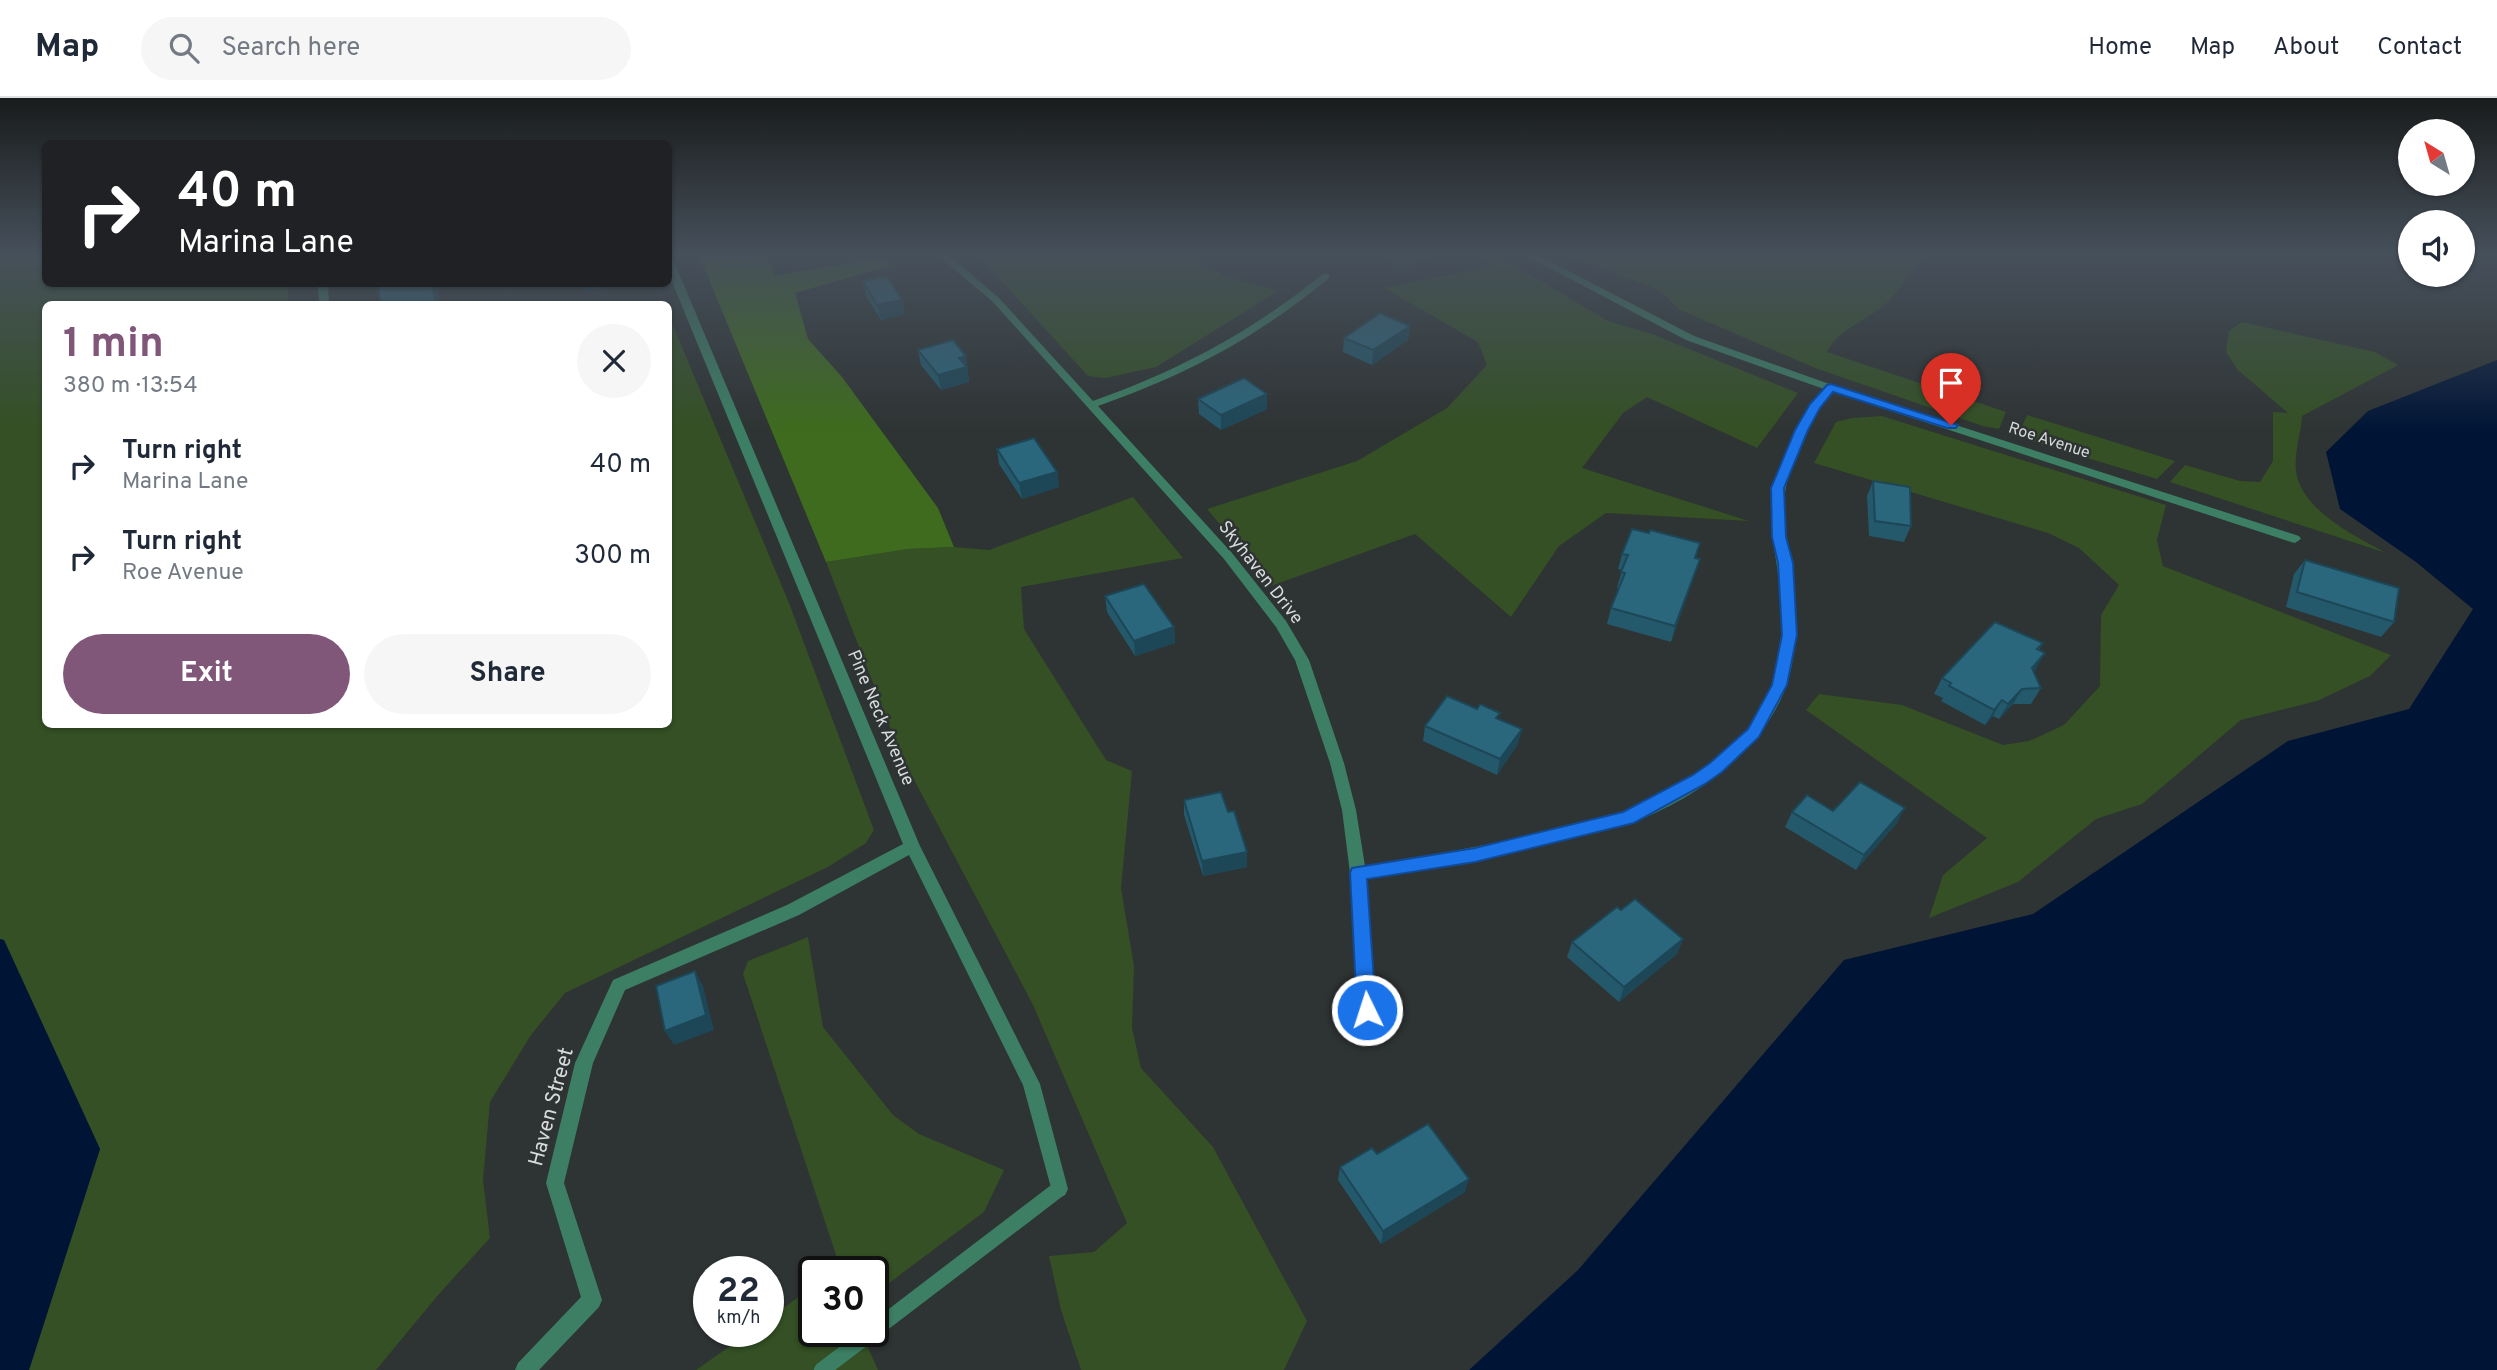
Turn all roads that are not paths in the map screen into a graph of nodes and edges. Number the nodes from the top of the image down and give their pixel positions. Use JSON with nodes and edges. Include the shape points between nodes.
{"nodes":[{"id":1,"x":690,"y":312,"type":"edge"},
{"id":2,"x":1007,"y":312,"type":"edge"},
{"id":3,"x":1282,"y":312,"type":"edge"},
{"id":4,"x":1641,"y":312,"type":"edge"},
{"id":5,"x":1831,"y":388,"type":"junction"},
{"id":6,"x":1092,"y":405,"type":"junction"},
{"id":7,"x":2295,"y":539,"type":"dead end"},
{"id":8,"x":912,"y":846,"type":"junction"},
{"id":9,"x":1358,"y":873,"type":"junction"},
{"id":10,"x":1367,"y":1010,"type":"dead end"},
{"id":11,"x":1059,"y":1189,"type":"joint"},
{"id":12,"x":889,"y":1319,"type":"edge"},
{"id":13,"x":852,"y":1347,"type":"edge"},
{"id":14,"x":525,"y":1370,"type":"edge"},
{"id":15,"x":822,"y":1370,"type":"edge"}],
"edges":[{"from":1,"to":8,"type":"street","name":"Pine Neck Avenue"},
{"from":2,"to":6,"type":"street","name":"Skyhaven Drive"},
{"from":3,"to":6,"type":"street","via":[[1242,340],[1157,382]]},
{"from":4,"to":5,"type":"street","name":"Roe Avenue","via":[[1690,338]]},
{"from":5,"to":7,"type":"street","name":"Roe Avenue"},
{"from":5,"to":9,"type":"street","via":[[1801,430],[1778,488],[1790,635],[1780,685],[1753,733],[1699,779],[1628,818],[1475,855]]},
{"from":6,"to":9,"type":"street","name":"Skyhaven Drive","via":[[1228,556],[1281,624],[1302,660],[1337,763]]},
{"from":8,"to":11,"type":"street","name":"Pine Neck Avenue","via":[[1031,1084]]},
{"from":8,"to":14,"type":"street","name":"Haven Street","via":[[793,910],[619,985],[584,1063],[555,1183],[592,1300]]},
{"from":9,"to":10,"type":"street","name":"Skyhaven Drive"},
{"from":11,"to":12,"type":"lane"},
{"from":13,"to":15,"type":"lane"}]}
